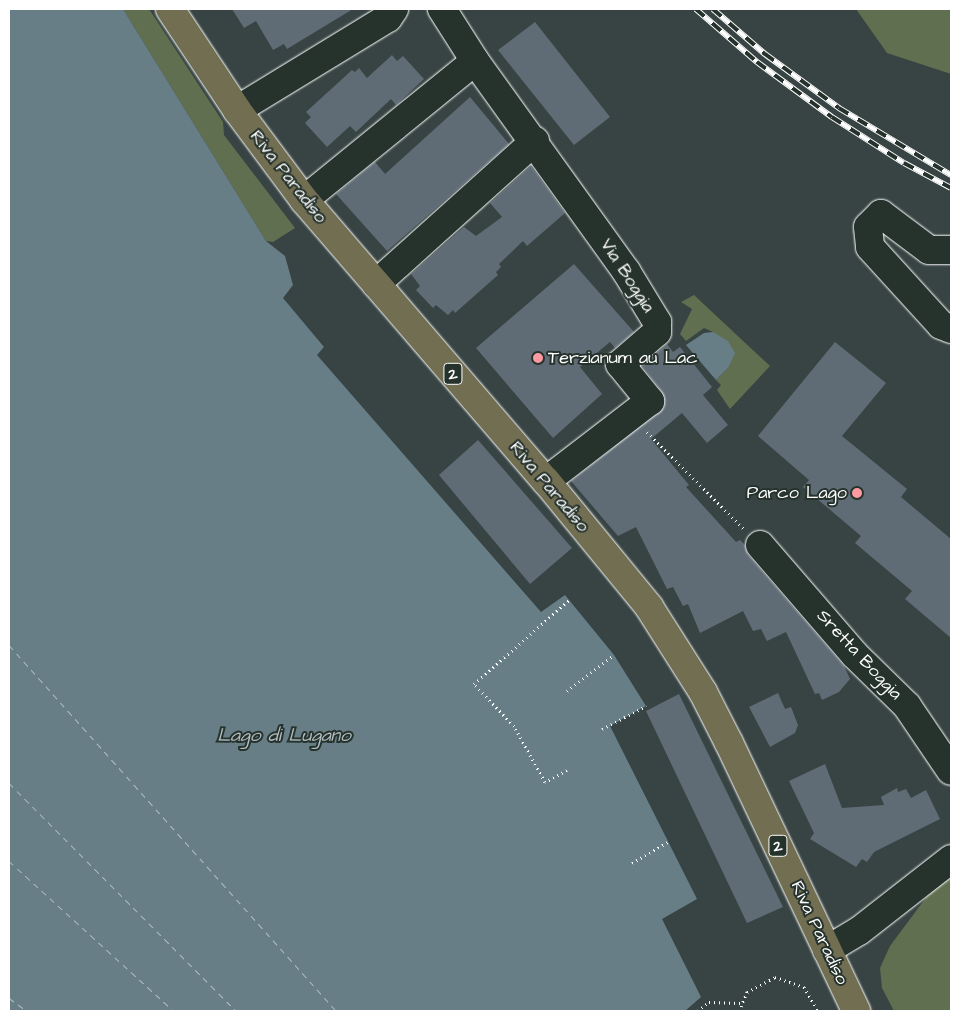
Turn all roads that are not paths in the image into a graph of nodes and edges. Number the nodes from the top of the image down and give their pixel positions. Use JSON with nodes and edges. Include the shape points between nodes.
{"nodes":[{"id":1,"x":170,"y":9,"type":"edge"},
{"id":2,"x":394,"y":9,"type":"edge"},
{"id":3,"x":442,"y":9,"type":"edge"},
{"id":4,"x":475,"y":61,"type":"junction"},
{"id":5,"x":237,"y":110,"type":"junction"},
{"id":6,"x":534,"y":142,"type":"junction"},
{"id":7,"x":304,"y":200,"type":"junction"},
{"id":8,"x":951,"y":250,"type":"edge"},
{"id":9,"x":376,"y":284,"type":"junction"},
{"id":10,"x":951,"y":329,"type":"edge"},
{"id":11,"x":546,"y":481,"type":"junction"},
{"id":12,"x":760,"y":545,"type":"road end"},
{"id":13,"x":951,"y":771,"type":"edge"},
{"id":14,"x":951,"y":859,"type":"edge"},
{"id":15,"x":827,"y":950,"type":"junction"},
{"id":16,"x":856,"y":1011,"type":"edge"}],
"edges":[{"from":1,"to":5,"type":"main road","name":"Riva Paradiso","number":"2"},
{"from":2,"to":5,"type":"street","via":[[388,18]]},
{"from":3,"to":4,"type":"street","name":"Via Boggia"},
{"from":4,"to":6,"type":"street","name":"Via Boggia"},
{"from":4,"to":7,"type":"street"},
{"from":5,"to":7,"type":"main road","name":"Riva Paradiso","number":"2"},
{"from":6,"to":9,"type":"street"},
{"from":6,"to":11,"type":"street","name":"Via Boggia","via":[[626,271],[657,322],[657,332],[620,364],[650,401]]},
{"from":7,"to":9,"type":"main road","name":"Riva Paradiso","number":"2"},
{"from":8,"to":10,"type":"street","via":[[929,250],[881,214],[868,227],[870,247],[942,325]]},
{"from":9,"to":11,"type":"main road","name":"Riva Paradiso","number":"2"},
{"from":11,"to":15,"type":"main road","name":"Riva Paradiso","number":"2","via":[[648,607],[685,662],[729,743]]},
{"from":12,"to":13,"type":"street","name":"Sretta Boggia","via":[[855,655],[907,706]]},
{"from":14,"to":15,"type":"street","via":[[859,931]]},
{"from":15,"to":16,"type":"main road","name":"Riva Paradiso","number":"2"}]}
